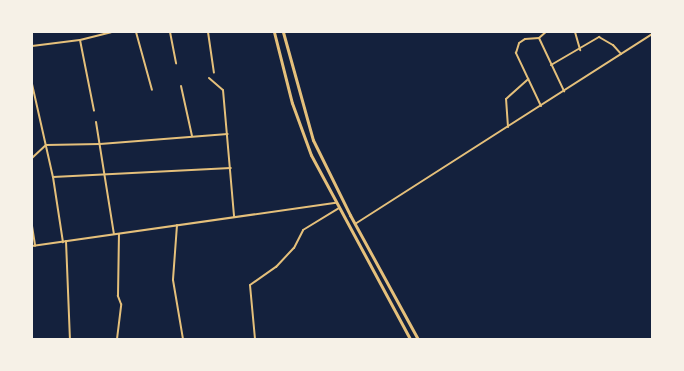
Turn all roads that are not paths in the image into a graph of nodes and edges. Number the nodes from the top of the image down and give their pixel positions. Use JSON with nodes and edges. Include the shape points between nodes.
{"nodes":[{"id":1,"x":111,"y":32,"type":"edge"},
{"id":2,"x":136,"y":32,"type":"edge"},
{"id":3,"x":170,"y":32,"type":"edge"},
{"id":4,"x":208,"y":32,"type":"edge"},
{"id":5,"x":274,"y":32,"type":"edge"},
{"id":6,"x":283,"y":32,"type":"edge"},
{"id":7,"x":546,"y":32,"type":"edge"},
{"id":8,"x":575,"y":32,"type":"edge"},
{"id":9,"x":652,"y":34,"type":"edge"},
{"id":10,"x":539,"y":38,"type":"junction"},
{"id":11,"x":80,"y":40,"type":"junction"},
{"id":12,"x":32,"y":46,"type":"edge"},
{"id":13,"x":580,"y":50,"type":"junction"},
{"id":14,"x":621,"y":54,"type":"junction"},
{"id":15,"x":176,"y":63,"type":"dead end"},
{"id":16,"x":552,"y":66,"type":"junction"},
{"id":17,"x":214,"y":73,"type":"dead end"},
{"id":18,"x":208,"y":78,"type":"dead end"},
{"id":19,"x":528,"y":79,"type":"junction"},
{"id":20,"x":32,"y":84,"type":"edge"},
{"id":21,"x":181,"y":86,"type":"dead end"},
{"id":22,"x":152,"y":90,"type":"dead end"},
{"id":23,"x":564,"y":91,"type":"junction"},
{"id":24,"x":541,"y":106,"type":"junction"},
{"id":25,"x":94,"y":111,"type":"dead end"},
{"id":26,"x":96,"y":122,"type":"dead end"},
{"id":27,"x":508,"y":128,"type":"junction"},
{"id":28,"x":228,"y":134,"type":"junction"},
{"id":29,"x":192,"y":136,"type":"junction"},
{"id":30,"x":100,"y":144,"type":"junction"},
{"id":31,"x":46,"y":145,"type":"junction"},
{"id":32,"x":32,"y":158,"type":"edge"},
{"id":33,"x":231,"y":168,"type":"junction"},
{"id":34,"x":104,"y":174,"type":"junction"},
{"id":35,"x":53,"y":177,"type":"junction"},
{"id":36,"x":336,"y":203,"type":"junction"},
{"id":37,"x":339,"y":208,"type":"junction"},
{"id":38,"x":234,"y":217,"type":"junction"},
{"id":39,"x":355,"y":224,"type":"junction"},
{"id":40,"x":177,"y":225,"type":"junction"},
{"id":41,"x":32,"y":226,"type":"edge"},
{"id":42,"x":114,"y":234,"type":"junction"},
{"id":43,"x":119,"y":234,"type":"junction"},
{"id":44,"x":65,"y":241,"type":"junction"},
{"id":45,"x":34,"y":246,"type":"edge"},
{"id":46,"x":70,"y":339,"type":"edge"},
{"id":47,"x":117,"y":339,"type":"edge"},
{"id":48,"x":183,"y":339,"type":"edge"},
{"id":49,"x":255,"y":339,"type":"edge"},
{"id":50,"x":410,"y":339,"type":"edge"},
{"id":51,"x":418,"y":339,"type":"edge"}],
"edges":[{"from":1,"to":11,"type":"street"},
{"from":2,"to":22,"type":"street"},
{"from":3,"to":15,"type":"street"},
{"from":4,"to":17,"type":"street"},
{"from":5,"to":36,"type":"main road","via":[[301,134]]},
{"from":6,"to":39,"type":"main road","via":[[313,140]]},
{"from":7,"to":10,"type":"street"},
{"from":8,"to":13,"type":"street"},
{"from":9,"to":14,"type":"street"},
{"from":10,"to":16,"type":"street"},
{"from":10,"to":19,"type":"street","via":[[525,39],[517,47],[516,53]]},
{"from":11,"to":12,"type":"street"},
{"from":11,"to":25,"type":"street"},
{"from":13,"to":14,"type":"street","via":[[599,37],[613,45]]},
{"from":13,"to":16,"type":"street"},
{"from":14,"to":23,"type":"street"},
{"from":16,"to":23,"type":"street"},
{"from":18,"to":28,"type":"street","via":[[223,90],[223,112]]},
{"from":19,"to":24,"type":"street"},
{"from":19,"to":27,"type":"street","via":[[506,99]]},
{"from":20,"to":31,"type":"street"},
{"from":21,"to":29,"type":"street"},
{"from":23,"to":24,"type":"street"},
{"from":24,"to":27,"type":"street"},
{"from":26,"to":30,"type":"street"},
{"from":27,"to":39,"type":"street"},
{"from":28,"to":29,"type":"street"},
{"from":28,"to":33,"type":"street"},
{"from":29,"to":30,"type":"street"},
{"from":30,"to":31,"type":"street"},
{"from":30,"to":34,"type":"street"},
{"from":31,"to":32,"type":"street"},
{"from":31,"to":35,"type":"street"},
{"from":33,"to":34,"type":"street"},
{"from":33,"to":38,"type":"street"},
{"from":34,"to":35,"type":"street"},
{"from":34,"to":42,"type":"street"},
{"from":35,"to":44,"type":"street"},
{"from":36,"to":37,"type":"main road"},
{"from":36,"to":38,"type":"street"},
{"from":37,"to":49,"type":"street","via":[[303,230],[294,248],[276,267],[250,285]]},
{"from":37,"to":50,"type":"main road"},
{"from":38,"to":40,"type":"street"},
{"from":39,"to":51,"type":"main road"},
{"from":40,"to":43,"type":"street"},
{"from":40,"to":48,"type":"street","via":[[173,280]]},
{"from":41,"to":45,"type":"street"},
{"from":42,"to":43,"type":"street"},
{"from":42,"to":44,"type":"street"},
{"from":43,"to":47,"type":"street","via":[[118,296],[121,304]]},
{"from":44,"to":45,"type":"street"},
{"from":44,"to":46,"type":"street"}]}
